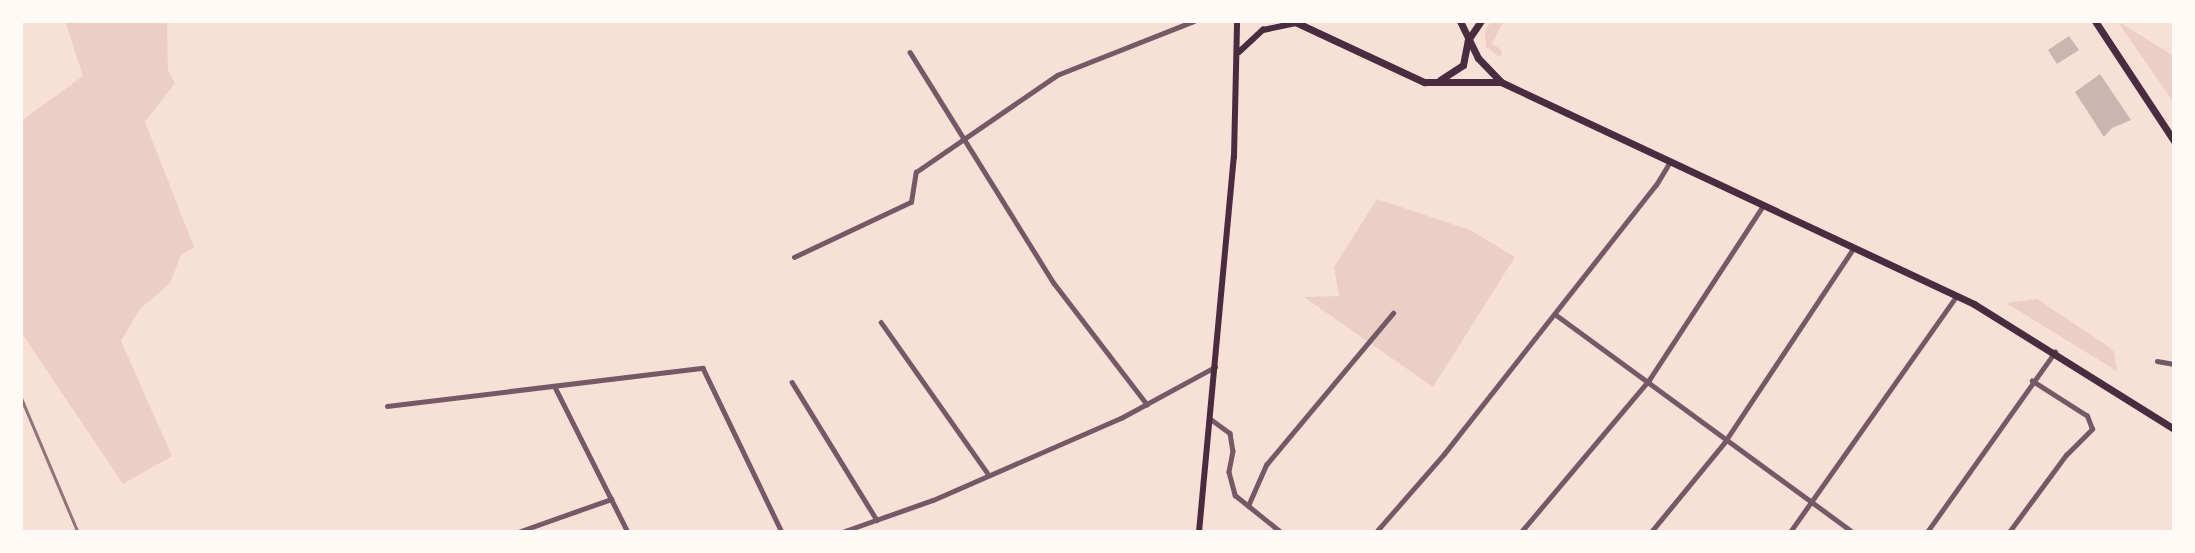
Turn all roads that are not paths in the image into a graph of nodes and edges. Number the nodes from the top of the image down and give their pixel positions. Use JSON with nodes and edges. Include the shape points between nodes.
{"nodes":[{"id":1,"x":1194,"y":21,"type":"edge"},
{"id":2,"x":1237,"y":21,"type":"edge"},
{"id":3,"x":1460,"y":21,"type":"edge"},
{"id":4,"x":1481,"y":21,"type":"edge"},
{"id":5,"x":2095,"y":21,"type":"edge"},
{"id":6,"x":1295,"y":22,"type":"edge"},
{"id":7,"x":1468,"y":40,"type":"junction"},
{"id":8,"x":909,"y":52,"type":"dead end"},
{"id":9,"x":1237,"y":54,"type":"junction"},
{"id":10,"x":1433,"y":82,"type":"junction"},
{"id":11,"x":1501,"y":82,"type":"junction"},
{"id":12,"x":965,"y":135,"type":"junction"},
{"id":13,"x":2174,"y":141,"type":"edge"},
{"id":14,"x":1669,"y":163,"type":"junction"},
{"id":15,"x":1763,"y":205,"type":"junction"},
{"id":16,"x":1855,"y":247,"type":"junction"},
{"id":17,"x":794,"y":257,"type":"dead end"},
{"id":18,"x":1957,"y":296,"type":"junction"},
{"id":19,"x":1393,"y":313,"type":"dead end"},
{"id":20,"x":1555,"y":314,"type":"junction"},
{"id":21,"x":881,"y":322,"type":"dead end"},
{"id":22,"x":2055,"y":351,"type":"junction"},
{"id":23,"x":2157,"y":361,"type":"dead end"},
{"id":24,"x":2174,"y":364,"type":"edge"},
{"id":25,"x":1215,"y":367,"type":"junction"},
{"id":26,"x":1649,"y":380,"type":"junction"},
{"id":27,"x":2032,"y":381,"type":"junction"},
{"id":28,"x":792,"y":382,"type":"dead end"},
{"id":29,"x":555,"y":387,"type":"junction"},
{"id":30,"x":1147,"y":404,"type":"junction"},
{"id":31,"x":387,"y":406,"type":"dead end"},
{"id":32,"x":1212,"y":420,"type":"junction"},
{"id":33,"x":2174,"y":429,"type":"edge"},
{"id":34,"x":1727,"y":438,"type":"junction"},
{"id":35,"x":987,"y":472,"type":"junction"},
{"id":36,"x":611,"y":499,"type":"junction"},
{"id":37,"x":1814,"y":503,"type":"junction"},
{"id":38,"x":1248,"y":506,"type":"junction"},
{"id":39,"x":877,"y":520,"type":"junction"},
{"id":40,"x":518,"y":532,"type":"edge"},
{"id":41,"x":628,"y":532,"type":"edge"},
{"id":42,"x":782,"y":532,"type":"edge"},
{"id":43,"x":842,"y":532,"type":"edge"},
{"id":44,"x":1199,"y":532,"type":"edge"},
{"id":45,"x":1281,"y":532,"type":"edge"},
{"id":46,"x":1376,"y":532,"type":"edge"},
{"id":47,"x":1521,"y":532,"type":"edge"},
{"id":48,"x":1651,"y":532,"type":"edge"},
{"id":49,"x":1790,"y":532,"type":"edge"},
{"id":50,"x":1853,"y":532,"type":"edge"},
{"id":51,"x":1927,"y":532,"type":"edge"},
{"id":52,"x":2009,"y":532,"type":"edge"}],
"edges":[{"from":1,"to":12,"type":"street","via":[[1057,75]]},
{"from":2,"to":9,"type":"main road"},
{"from":3,"to":7,"type":"main road"},
{"from":4,"to":7,"type":"main road"},
{"from":5,"to":13,"type":"main road"},
{"from":6,"to":9,"type":"main road","via":[[1263,30]]},
{"from":6,"to":10,"type":"main road"},
{"from":7,"to":10,"type":"main road","via":[[1463,65]]},
{"from":7,"to":11,"type":"main road"},
{"from":8,"to":12,"type":"street"},
{"from":9,"to":25,"type":"main road","via":[[1234,157]]},
{"from":10,"to":11,"type":"main road"},
{"from":11,"to":14,"type":"main road"},
{"from":12,"to":17,"type":"street","via":[[916,172],[911,202]]},
{"from":12,"to":30,"type":"street","via":[[1054,283]]},
{"from":14,"to":15,"type":"main road"},
{"from":14,"to":20,"type":"street"},
{"from":15,"to":16,"type":"main road"},
{"from":15,"to":26,"type":"street"},
{"from":16,"to":18,"type":"main road"},
{"from":16,"to":34,"type":"street"},
{"from":18,"to":22,"type":"main road"},
{"from":18,"to":37,"type":"street"},
{"from":19,"to":38,"type":"street","via":[[1266,465]]},
{"from":20,"to":26,"type":"street"},
{"from":20,"to":46,"type":"street"},
{"from":21,"to":35,"type":"street"},
{"from":22,"to":27,"type":"street"},
{"from":22,"to":33,"type":"main road"},
{"from":23,"to":24,"type":"street"},
{"from":25,"to":30,"type":"street"},
{"from":25,"to":32,"type":"main road"},
{"from":26,"to":34,"type":"street"},
{"from":26,"to":47,"type":"street"},
{"from":27,"to":51,"type":"street"},
{"from":27,"to":52,"type":"street","via":[[2087,416],[2092,429],[2066,455]]},
{"from":28,"to":39,"type":"street"},
{"from":29,"to":31,"type":"street"},
{"from":29,"to":36,"type":"street"},
{"from":29,"to":42,"type":"street","via":[[703,368]]},
{"from":30,"to":35,"type":"street"},
{"from":32,"to":38,"type":"street","via":[[1230,433],[1229,472],[1235,495]]},
{"from":32,"to":44,"type":"main road"},
{"from":34,"to":37,"type":"street"},
{"from":34,"to":48,"type":"street"},
{"from":35,"to":39,"type":"street","via":[[933,500]]},
{"from":36,"to":40,"type":"street"},
{"from":36,"to":41,"type":"street"},
{"from":37,"to":49,"type":"street"},
{"from":37,"to":50,"type":"street"},
{"from":38,"to":45,"type":"street"},
{"from":39,"to":43,"type":"street"}]}
